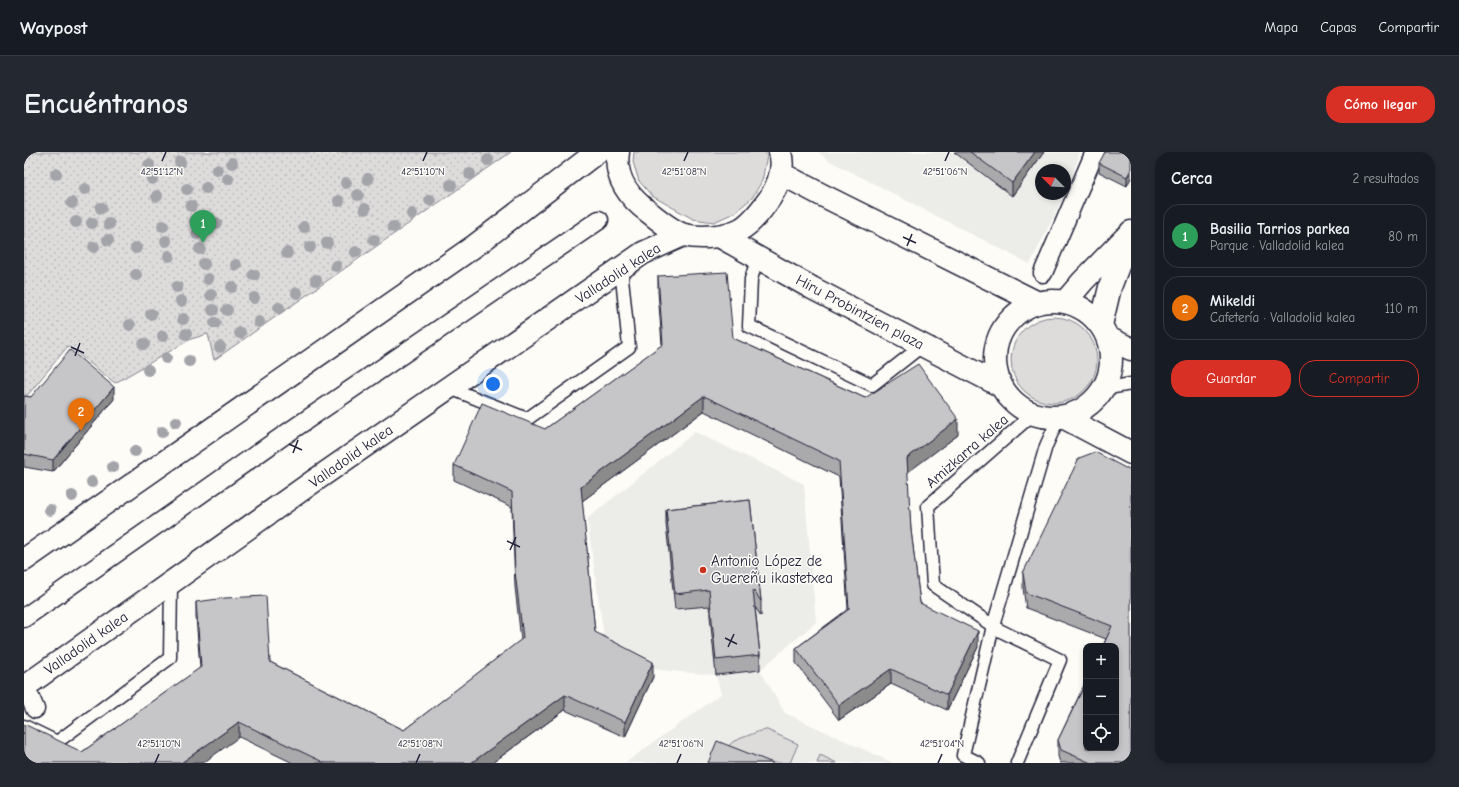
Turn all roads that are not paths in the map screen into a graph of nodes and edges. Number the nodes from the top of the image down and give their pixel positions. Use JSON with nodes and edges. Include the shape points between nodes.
{"nodes":[{"id":1,"x":597,"y":152,"type":"edge"},
{"id":2,"x":618,"y":152,"type":"edge"},
{"id":3,"x":780,"y":152,"type":"edge"},
{"id":4,"x":1095,"y":152,"type":"edge"},
{"id":5,"x":782,"y":174,"type":"junction"},
{"id":6,"x":599,"y":220,"type":"dead end"},
{"id":7,"x":683,"y":235,"type":"junction"},
{"id":8,"x":719,"y":236,"type":"junction"},
{"id":9,"x":758,"y":257,"type":"junction"},
{"id":10,"x":621,"y":268,"type":"junction"},
{"id":11,"x":1043,"y":273,"type":"dead end"},
{"id":12,"x":1065,"y":302,"type":"junction"},
{"id":13,"x":1038,"y":303,"type":"junction"},
{"id":14,"x":1104,"y":332,"type":"junction"},
{"id":15,"x":923,"y":345,"type":"junction"},
{"id":16,"x":1131,"y":349,"type":"edge"},
{"id":17,"x":1131,"y":384,"type":"edge"},
{"id":18,"x":1001,"y":386,"type":"junction"},
{"id":19,"x":450,"y":388,"type":"junction"},
{"id":20,"x":1103,"y":389,"type":"junction"},
{"id":21,"x":1033,"y":414,"type":"junction"},
{"id":22,"x":1061,"y":417,"type":"junction"},
{"id":23,"x":1131,"y":453,"type":"edge"},
{"id":24,"x":24,"y":560,"type":"edge"},
{"id":25,"x":171,"y":583,"type":"junction"},
{"id":26,"x":24,"y":618,"type":"edge"},
{"id":27,"x":993,"y":626,"type":"junction"},
{"id":28,"x":24,"y":685,"type":"edge"},
{"id":29,"x":35,"y":709,"type":"dead end"},
{"id":30,"x":24,"y":726,"type":"edge"},
{"id":31,"x":979,"y":763,"type":"edge"},
{"id":32,"x":1017,"y":763,"type":"edge"}],
"edges":[{"from":1,"to":24,"type":"main road","via":[[476,245]]},
{"from":2,"to":7,"type":"main road","via":[[619,174],[632,197],[668,227]]},
{"from":3,"to":5,"type":"main road"},
{"from":4,"to":11,"type":"street"},
{"from":5,"to":8,"type":"main road","via":[[764,207],[754,219],[740,229]]},
{"from":5,"to":13,"type":"main road"},
{"from":6,"to":26,"type":"street","via":[[280,438]]},
{"from":7,"to":8,"type":"main road"},
{"from":7,"to":10,"type":"main road","name":"Valladolid kalea","via":[[643,253]]},
{"from":8,"to":9,"type":"main road","name":"Hiru Probintzien plaza"},
{"from":9,"to":15,"type":"main road","name":"Hiru Probintzien plaza"},
{"from":9,"to":15,"type":"lane","via":[[751,279],[749,326],[872,385]]},
{"from":10,"to":19,"type":"main road","name":"Valladolid kalea"},
{"from":10,"to":19,"type":"lane","via":[[629,347],[527,419]]},
{"from":12,"to":13,"type":"main road","name":"Hiru Probintzien plaza"},
{"from":12,"to":14,"type":"main road","name":"Hiru Probintzien plaza","via":[[1091,314]]},
{"from":12,"to":14,"type":"main road","via":[[1131,232],[1110,287]]},
{"from":13,"to":18,"type":"main road","name":"Hiru Probintzien plaza","via":[[1022,310],[1009,321],[1000,336],[995,353]]},
{"from":14,"to":16,"type":"main road"},
{"from":14,"to":20,"type":"main road","name":"Hiru Probintzien plaza","via":[[1111,355],[1110,373]]},
{"from":15,"to":18,"type":"main road","name":"Hiru Probintzien plaza"},
{"from":17,"to":20,"type":"lane"},
{"from":18,"to":21,"type":"main road","name":"Hiru Probintzien plaza","via":[[1015,403]]},
{"from":19,"to":25,"type":"main road","name":"Valladolid kalea"},
{"from":20,"to":22,"type":"main road","name":"Hiru Probintzien plaza","via":[[1086,407]]},
{"from":21,"to":22,"type":"main road","name":"Hiru Probintzien plaza"},
{"from":21,"to":27,"type":"lane","name":"Amizkarra kalea","via":[[928,506],[933,585]]},
{"from":22,"to":23,"type":"main road","name":"Hiru Probintzien plaza"},
{"from":22,"to":27,"type":"lane","via":[[1046,446]]},
{"from":25,"to":28,"type":"main road","name":"Valladolid kalea"},
{"from":25,"to":30,"type":"lane","via":[[170,658],[57,742]]},
{"from":27,"to":31,"type":"lane","via":[[963,756]]},
{"from":27,"to":32,"type":"lane","name":"Amizkarra kalea","via":[[1060,660]]},
{"from":28,"to":29,"type":"street"}]}
